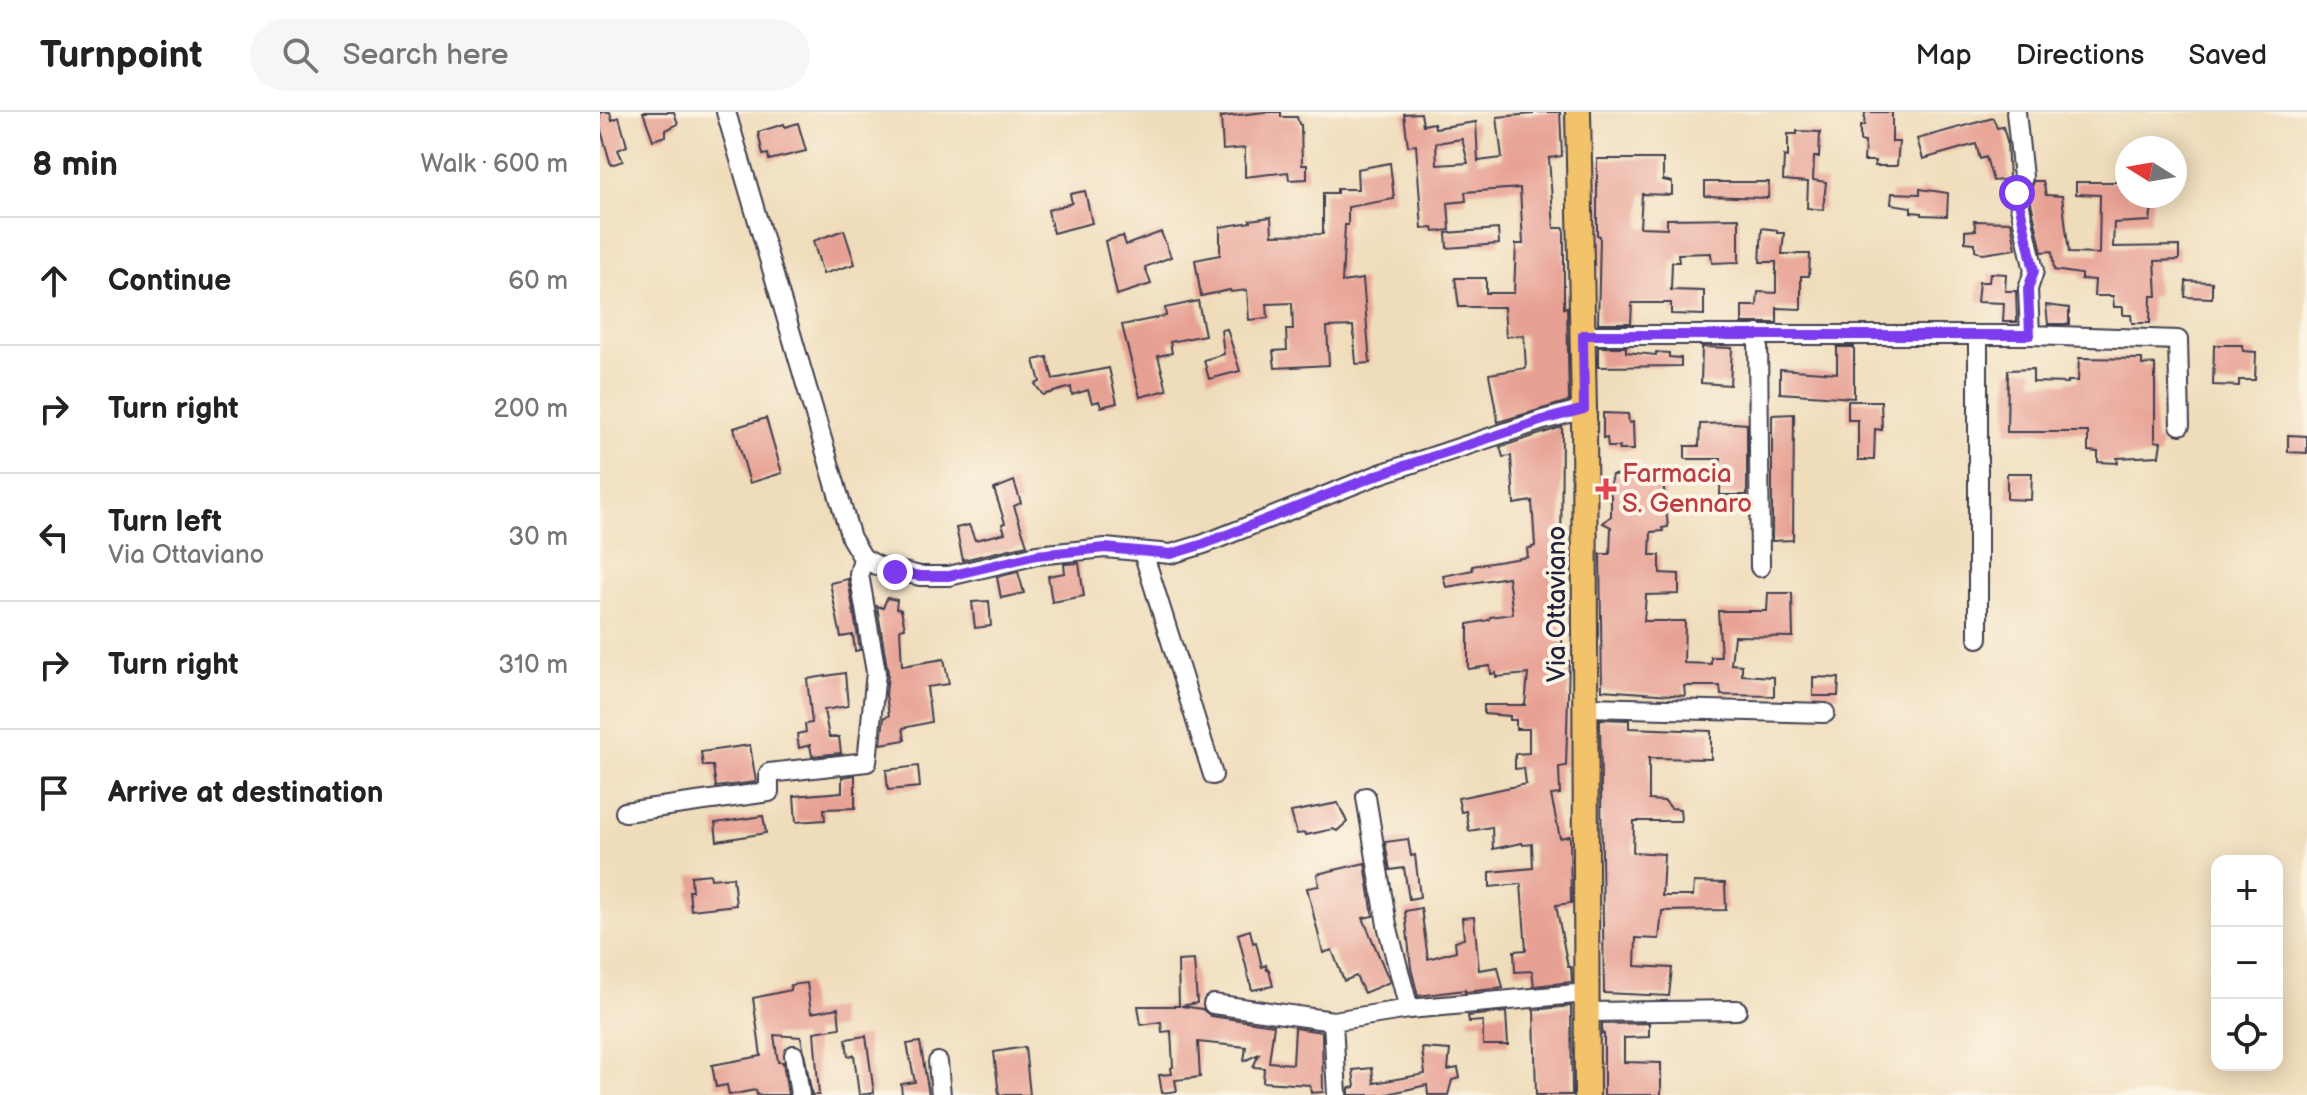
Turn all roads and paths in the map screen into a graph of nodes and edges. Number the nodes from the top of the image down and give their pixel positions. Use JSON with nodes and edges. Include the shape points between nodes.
{"nodes":[{"id":1,"x":726,"y":112,"type":"edge"},
{"id":2,"x":1578,"y":112,"type":"edge"},
{"id":3,"x":2016,"y":112,"type":"edge"},
{"id":4,"x":1758,"y":334,"type":"junction"},
{"id":5,"x":1583,"y":335,"type":"junction"},
{"id":6,"x":1978,"y":335,"type":"junction"},
{"id":7,"x":2030,"y":335,"type":"junction"},
{"id":8,"x":1584,"y":409,"type":"junction"},
{"id":9,"x":2180,"y":425,"type":"dead end"},
{"id":10,"x":1143,"y":552,"type":"junction"},
{"id":11,"x":863,"y":558,"type":"junction"},
{"id":12,"x":1760,"y":567,"type":"dead end"},
{"id":13,"x":1978,"y":638,"type":"dead end"},
{"id":14,"x":1586,"y":707,"type":"junction"},
{"id":15,"x":1825,"y":713,"type":"dead end"},
{"id":16,"x":1213,"y":775,"type":"dead end"},
{"id":17,"x":1366,"y":797,"type":"dead end"},
{"id":18,"x":625,"y":812,"type":"dead end"},
{"id":19,"x":1587,"y":1003,"type":"junction"},
{"id":20,"x":1213,"y":1004,"type":"dead end"},
{"id":21,"x":1409,"y":1009,"type":"junction"},
{"id":22,"x":1737,"y":1010,"type":"dead end"},
{"id":23,"x":1333,"y":1021,"type":"junction"},
{"id":24,"x":794,"y":1055,"type":"dead end"},
{"id":25,"x":938,"y":1062,"type":"dead end"},
{"id":26,"x":800,"y":1095,"type":"edge"},
{"id":27,"x":941,"y":1095,"type":"edge"},
{"id":28,"x":1337,"y":1095,"type":"edge"},
{"id":29,"x":1587,"y":1095,"type":"edge"}],
"edges":[{"from":1,"to":11,"type":"street","via":[[851,538]]},
{"from":2,"to":5,"type":"main road","name":"Via Ottaviano"},
{"from":3,"to":7,"type":"street","via":[[2023,177],[2017,193],[2034,271],[2028,289]]},
{"from":4,"to":5,"type":"street"},
{"from":4,"to":6,"type":"street"},
{"from":4,"to":12,"type":"street"},
{"from":5,"to":8,"type":"main road","name":"Via Ottaviano"},
{"from":6,"to":7,"type":"street"},
{"from":6,"to":13,"type":"street"},
{"from":7,"to":9,"type":"street","via":[[2178,340]]},
{"from":8,"to":10,"type":"street","via":[[1380,474],[1204,544],[1171,554]]},
{"from":8,"to":14,"type":"main road","name":"Via Ottaviano"},
{"from":10,"to":11,"type":"street","via":[[1105,548],[1037,555],[949,576],[895,572]]},
{"from":10,"to":16,"type":"street"},
{"from":11,"to":18,"type":"street","via":[[859,574],[876,672],[867,762],[769,773],[769,792]]},
{"from":14,"to":15,"type":"street"},
{"from":14,"to":19,"type":"main road","name":"Via Ottaviano"},
{"from":17,"to":21,"type":"street","via":[[1387,925]]},
{"from":19,"to":21,"type":"street"},
{"from":19,"to":22,"type":"street"},
{"from":19,"to":29,"type":"main road","name":"Via Ottaviano"},
{"from":20,"to":23,"type":"street"},
{"from":21,"to":23,"type":"street"},
{"from":23,"to":28,"type":"street"},
{"from":24,"to":26,"type":"street"},
{"from":25,"to":27,"type":"street"}]}
